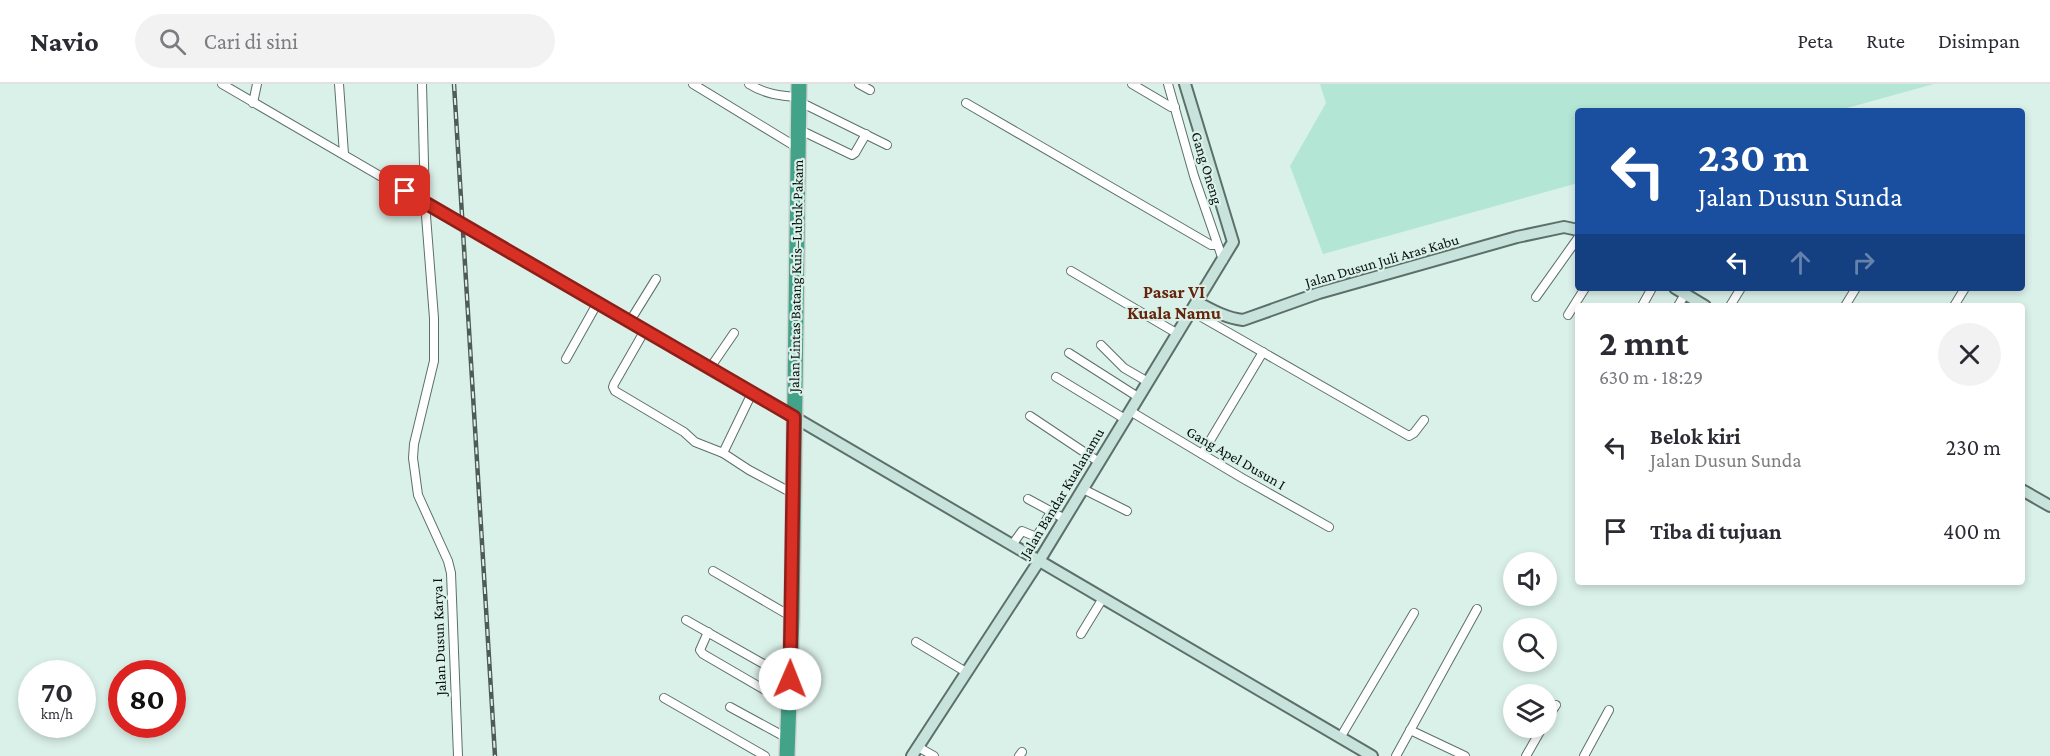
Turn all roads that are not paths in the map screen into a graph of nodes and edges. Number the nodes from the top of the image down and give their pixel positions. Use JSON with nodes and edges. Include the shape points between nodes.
{"nodes":[{"id":1,"x":222,"y":84,"type":"edge"},
{"id":2,"x":257,"y":84,"type":"edge"},
{"id":3,"x":339,"y":84,"type":"edge"},
{"id":4,"x":422,"y":84,"type":"edge"},
{"id":5,"x":693,"y":84,"type":"edge"},
{"id":6,"x":749,"y":84,"type":"edge"},
{"id":7,"x":859,"y":84,"type":"edge"},
{"id":8,"x":1132,"y":84,"type":"edge"},
{"id":9,"x":1168,"y":84,"type":"edge"},
{"id":10,"x":1185,"y":84,"type":"edge"},
{"id":11,"x":870,"y":90,"type":"dead end"},
{"id":12,"x":798,"y":94,"type":"edge"},
{"id":13,"x":253,"y":103,"type":"junction"},
{"id":14,"x":966,"y":103,"type":"dead end"},
{"id":15,"x":1175,"y":107,"type":"junction"},
{"id":16,"x":798,"y":129,"type":"junction"},
{"id":17,"x":866,"y":134,"type":"junction"},
{"id":18,"x":887,"y":144,"type":"dead end"},
{"id":19,"x":798,"y":148,"type":"junction"},
{"id":20,"x":344,"y":154,"type":"junction"},
{"id":21,"x":425,"y":203,"type":"junction"},
{"id":22,"x":1575,"y":229,"type":"edge"},
{"id":23,"x":1575,"y":242,"type":"edge"},
{"id":24,"x":1217,"y":245,"type":"junction"},
{"id":25,"x":1223,"y":260,"type":"junction"},
{"id":26,"x":1071,"y":271,"type":"dead end"},
{"id":27,"x":656,"y":279,"type":"dead end"},
{"id":28,"x":1680,"y":291,"type":"edge"},
{"id":29,"x":1536,"y":297,"type":"dead end"},
{"id":30,"x":598,"y":302,"type":"junction"},
{"id":31,"x":1701,"y":303,"type":"edge"},
{"id":32,"x":1575,"y":304,"type":"edge"},
{"id":33,"x":1194,"y":307,"type":"junction"},
{"id":34,"x":1568,"y":315,"type":"dead end"},
{"id":35,"x":1218,"y":319,"type":"junction"},
{"id":36,"x":630,"y":321,"type":"junction"},
{"id":37,"x":645,"y":330,"type":"junction"},
{"id":38,"x":734,"y":333,"type":"dead end"},
{"id":39,"x":1178,"y":334,"type":"junction"},
{"id":40,"x":1101,"y":345,"type":"dead end"},
{"id":41,"x":1263,"y":352,"type":"junction"},
{"id":42,"x":1069,"y":353,"type":"dead end"},
{"id":43,"x":566,"y":359,"type":"dead end"},
{"id":44,"x":710,"y":368,"type":"junction"},
{"id":45,"x":1056,"y":377,"type":"dead end"},
{"id":46,"x":1148,"y":382,"type":"junction"},
{"id":47,"x":752,"y":393,"type":"junction"},
{"id":48,"x":1138,"y":397,"type":"junction"},
{"id":49,"x":1127,"y":415,"type":"junction"},
{"id":50,"x":1030,"y":416,"type":"dead end"},
{"id":51,"x":794,"y":417,"type":"junction"},
{"id":52,"x":1424,"y":420,"type":"dead end"},
{"id":53,"x":723,"y":453,"type":"junction"},
{"id":54,"x":1202,"y":454,"type":"junction"},
{"id":55,"x":1099,"y":462,"type":"junction"},
{"id":56,"x":1083,"y":489,"type":"junction"},
{"id":57,"x":2025,"y":492,"type":"edge"},
{"id":58,"x":792,"y":493,"type":"junction"},
{"id":59,"x":1028,"y":499,"type":"dead end"},
{"id":60,"x":2050,"y":506,"type":"edge"},
{"id":61,"x":1127,"y":511,"type":"dead end"},
{"id":62,"x":1051,"y":512,"type":"junction"},
{"id":63,"x":1065,"y":519,"type":"junction"},
{"id":64,"x":1042,"y":526,"type":"junction"},
{"id":65,"x":1329,"y":527,"type":"dead end"},
{"id":66,"x":1056,"y":534,"type":"junction"},
{"id":67,"x":1012,"y":545,"type":"junction"},
{"id":68,"x":1039,"y":561,"type":"junction"},
{"id":69,"x":713,"y":571,"type":"dead end"},
{"id":70,"x":1103,"y":598,"type":"junction"},
{"id":71,"x":1477,"y":609,"type":"dead end"},
{"id":72,"x":1414,"y":613,"type":"dead end"},
{"id":73,"x":792,"y":617,"type":"junction"},
{"id":74,"x":686,"y":620,"type":"dead end"},
{"id":75,"x":708,"y":632,"type":"junction"},
{"id":76,"x":1082,"y":634,"type":"dead end"},
{"id":77,"x":916,"y":642,"type":"dead end"},
{"id":78,"x":966,"y":672,"type":"junction"},
{"id":79,"x":790,"y":679,"type":"junction"},
{"id":80,"x":664,"y":698,"type":"dead end"},
{"id":81,"x":789,"y":704,"type":"junction"},
{"id":82,"x":730,"y":707,"type":"dead end"},
{"id":83,"x":1609,"y":710,"type":"dead end"},
{"id":84,"x":1410,"y":730,"type":"junction"},
{"id":85,"x":787,"y":738,"type":"junction"},
{"id":86,"x":1340,"y":738,"type":"junction"},
{"id":87,"x":1536,"y":738,"type":"edge"},
{"id":88,"x":915,"y":751,"type":"edge"},
{"id":89,"x":458,"y":756,"type":"edge"},
{"id":90,"x":765,"y":756,"type":"edge"},
{"id":91,"x":787,"y":756,"type":"edge"},
{"id":92,"x":934,"y":756,"type":"edge"},
{"id":93,"x":1372,"y":756,"type":"edge"},
{"id":94,"x":1396,"y":756,"type":"edge"},
{"id":95,"x":1465,"y":756,"type":"edge"},
{"id":96,"x":1526,"y":756,"type":"edge"},
{"id":97,"x":1584,"y":756,"type":"edge"}],
"edges":[{"from":1,"to":13,"type":"street"},
{"from":2,"to":13,"type":"street"},
{"from":3,"to":20,"type":"street"},
{"from":4,"to":21,"type":"street","name":"Jalan Dusun Karya I"},
{"from":5,"to":19,"type":"street"},
{"from":6,"to":12,"type":"street","via":[[774,95]]},
{"from":7,"to":11,"type":"street"},
{"from":8,"to":15,"type":"street"},
{"from":9,"to":15,"type":"street","name":"Gang Oneng"},
{"from":10,"to":25,"type":"street","name":"Jalan Bandar Kualanamu","via":[[1233,242]]},
{"from":12,"to":16,"type":"highway","name":"Jalan Lintas Batang Kuis–Lubuk Pakam"},
{"from":12,"to":17,"type":"street"},
{"from":13,"to":20,"type":"street"},
{"from":14,"to":24,"type":"street","via":[[1191,234]]},
{"from":15,"to":24,"type":"street","name":"Gang Oneng"},
{"from":16,"to":17,"type":"street","via":[[852,155]]},
{"from":16,"to":19,"type":"highway","name":"Jalan Lintas Batang Kuis–Lubuk Pakam"},
{"from":17,"to":18,"type":"street"},
{"from":19,"to":51,"type":"highway","name":"Jalan Lintas Batang Kuis–Lubuk Pakam"},
{"from":20,"to":21,"type":"street"},
{"from":21,"to":30,"type":"street"},
{"from":21,"to":89,"type":"street","name":"Jalan Dusun Karya I","via":[[434,361],[413,458],[418,495],[451,573]]},
{"from":22,"to":35,"type":"street","name":"Jalan Dusun Juli Aras Kabu","via":[[1564,226],[1517,237],[1319,293],[1243,320]]},
{"from":23,"to":29,"type":"street"},
{"from":24,"to":25,"type":"street","name":"Gang Oneng"},
{"from":25,"to":33,"type":"street","name":"Jalan Bandar Kualanamu"},
{"from":26,"to":39,"type":"street"},
{"from":27,"to":36,"type":"street"},
{"from":28,"to":31,"type":"street"},
{"from":30,"to":36,"type":"street"},
{"from":30,"to":43,"type":"street"},
{"from":32,"to":34,"type":"street"},
{"from":33,"to":35,"type":"street","name":"Jalan Dusun Juli Aras Kabu"},
{"from":33,"to":39,"type":"street","name":"Jalan Bandar Kualanamu"},
{"from":35,"to":41,"type":"street"},
{"from":36,"to":37,"type":"street"},
{"from":37,"to":44,"type":"street"},
{"from":37,"to":53,"type":"street","via":[[614,389],[695,442]]},
{"from":38,"to":44,"type":"street"},
{"from":39,"to":46,"type":"street","name":"Jalan Bandar Kualanamu"},
{"from":40,"to":46,"type":"street","via":[[1124,368]]},
{"from":41,"to":52,"type":"street","via":[[1408,436]]},
{"from":41,"to":54,"type":"street"},
{"from":42,"to":48,"type":"street"},
{"from":44,"to":47,"type":"street"},
{"from":45,"to":49,"type":"street","name":"Gang Apel Dusun I"},
{"from":46,"to":48,"type":"street","name":"Jalan Bandar Kualanamu"},
{"from":47,"to":51,"type":"street"},
{"from":47,"to":53,"type":"street"},
{"from":48,"to":49,"type":"street","name":"Jalan Bandar Kualanamu"},
{"from":49,"to":54,"type":"street","name":"Gang Apel Dusun I"},
{"from":49,"to":55,"type":"street","name":"Jalan Bandar Kualanamu"},
{"from":50,"to":55,"type":"street"},
{"from":51,"to":58,"type":"highway","name":"Jalan Lintas Batang Kuis–Lubuk Pakam"},
{"from":51,"to":67,"type":"street"},
{"from":53,"to":58,"type":"street"},
{"from":54,"to":65,"type":"street","name":"Gang Apel Dusun I"},
{"from":55,"to":56,"type":"street","name":"Jalan Bandar Kualanamu"},
{"from":56,"to":61,"type":"street"},
{"from":56,"to":63,"type":"street","name":"Jalan Bandar Kualanamu"},
{"from":57,"to":60,"type":"street"},
{"from":58,"to":73,"type":"highway","name":"Jalan Lintas Batang Kuis–Lubuk Pakam"},
{"from":59,"to":62,"type":"street"},
{"from":62,"to":63,"type":"street"},
{"from":62,"to":64,"type":"street"},
{"from":63,"to":66,"type":"street","name":"Jalan Bandar Kualanamu"},
{"from":64,"to":66,"type":"street"},
{"from":64,"to":67,"type":"street","via":[[1037,536],[1022,531]]},
{"from":66,"to":68,"type":"street","name":"Jalan Bandar Kualanamu"},
{"from":67,"to":68,"type":"street"},
{"from":68,"to":70,"type":"street"},
{"from":68,"to":78,"type":"street","name":"Jalan Bandar Kualanamu"},
{"from":69,"to":73,"type":"street"},
{"from":70,"to":76,"type":"street"},
{"from":70,"to":86,"type":"street"},
{"from":71,"to":84,"type":"street"},
{"from":72,"to":86,"type":"street"},
{"from":73,"to":79,"type":"highway","name":"Jalan Lintas Batang Kuis–Lubuk Pakam"},
{"from":74,"to":75,"type":"street"},
{"from":75,"to":79,"type":"street"},
{"from":75,"to":81,"type":"street","via":[[700,647],[702,654]]},
{"from":77,"to":78,"type":"street"},
{"from":78,"to":88,"type":"street","name":"Jalan Bandar Kualanamu"},
{"from":79,"to":81,"type":"highway","name":"Jalan Lintas Batang Kuis–Lubuk Pakam"},
{"from":80,"to":90,"type":"street"},
{"from":81,"to":85,"type":"highway","name":"Jalan Lintas Batang Kuis–Lubuk Pakam"},
{"from":82,"to":85,"type":"street"},
{"from":83,"to":97,"type":"street"},
{"from":84,"to":94,"type":"street"},
{"from":84,"to":95,"type":"street"},
{"from":85,"to":91,"type":"highway","name":"Jalan Lintas Batang Kuis–Lubuk Pakam"},
{"from":86,"to":93,"type":"street"},
{"from":87,"to":96,"type":"street"},
{"from":88,"to":92,"type":"street"}]}
